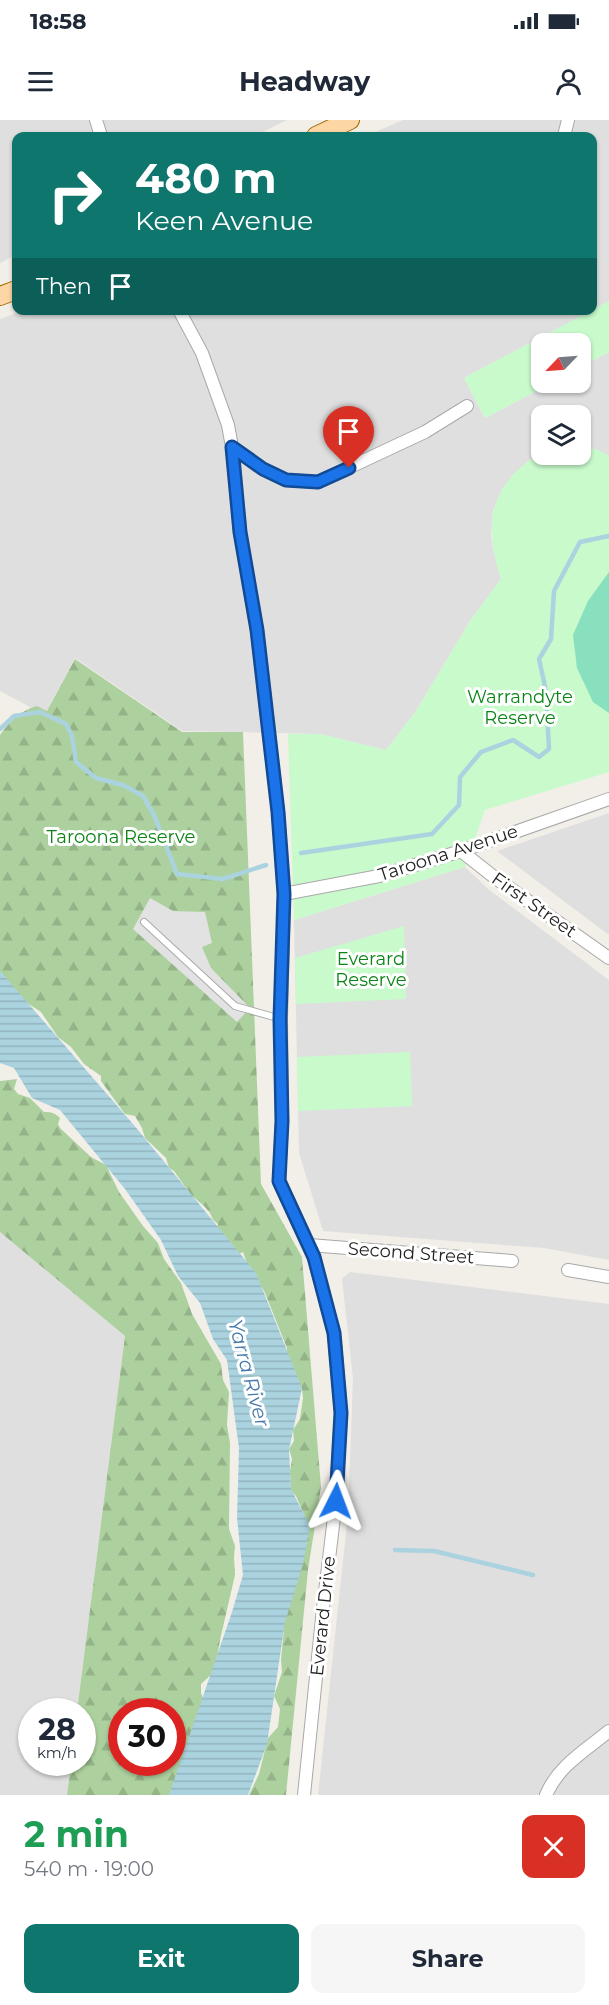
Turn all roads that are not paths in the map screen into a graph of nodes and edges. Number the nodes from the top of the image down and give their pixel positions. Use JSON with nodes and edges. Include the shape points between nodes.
{"nodes":[{"id":1,"x":350,"y":120,"type":"edge"},
{"id":2,"x":324,"y":132,"type":"edge"},
{"id":3,"x":182,"y":315,"type":"edge"},
{"id":4,"x":467,"y":406,"type":"dead end"},
{"id":5,"x":232,"y":447,"type":"junction"},
{"id":6,"x":609,"y":799,"type":"edge"},
{"id":7,"x":461,"y":851,"type":"junction"},
{"id":8,"x":284,"y":894,"type":"junction"},
{"id":9,"x":144,"y":922,"type":"dead end"},
{"id":10,"x":609,"y":958,"type":"edge"},
{"id":11,"x":280,"y":1019,"type":"junction"},
{"id":12,"x":309,"y":1245,"type":"junction"},
{"id":13,"x":512,"y":1261,"type":"dead end"},
{"id":14,"x":568,"y":1270,"type":"dead end"},
{"id":15,"x":609,"y":1277,"type":"edge"},
{"id":16,"x":609,"y":1731,"type":"edge"},
{"id":17,"x":304,"y":1795,"type":"edge"},
{"id":18,"x":546,"y":1795,"type":"edge"}],
"edges":[{"from":1,"to":2,"type":"main road"},
{"from":3,"to":5,"type":"street","name":"Everard Drive","via":[[202,353]]},
{"from":4,"to":5,"type":"street","via":[[425,432],[318,482],[286,480]]},
{"from":5,"to":8,"type":"street","name":"Everard Drive","via":[[240,532],[259,642]]},
{"from":6,"to":7,"type":"street","name":"Taroona Avenue"},
{"from":7,"to":8,"type":"street","name":"Taroona Avenue","via":[[379,876]]},
{"from":7,"to":10,"type":"street","name":"First Street"},
{"from":8,"to":11,"type":"street","name":"Everard Drive"},
{"from":9,"to":11,"type":"lane","via":[[235,1006]]},
{"from":11,"to":12,"type":"street","name":"Everard Drive","via":[[279,1181]]},
{"from":12,"to":13,"type":"street","name":"Second Street"},
{"from":12,"to":17,"type":"street","name":"Everard Drive","via":[[334,1333],[341,1413],[336,1501]]},
{"from":14,"to":15,"type":"street"},
{"from":16,"to":18,"type":"street","via":[[576,1755]]}]}
